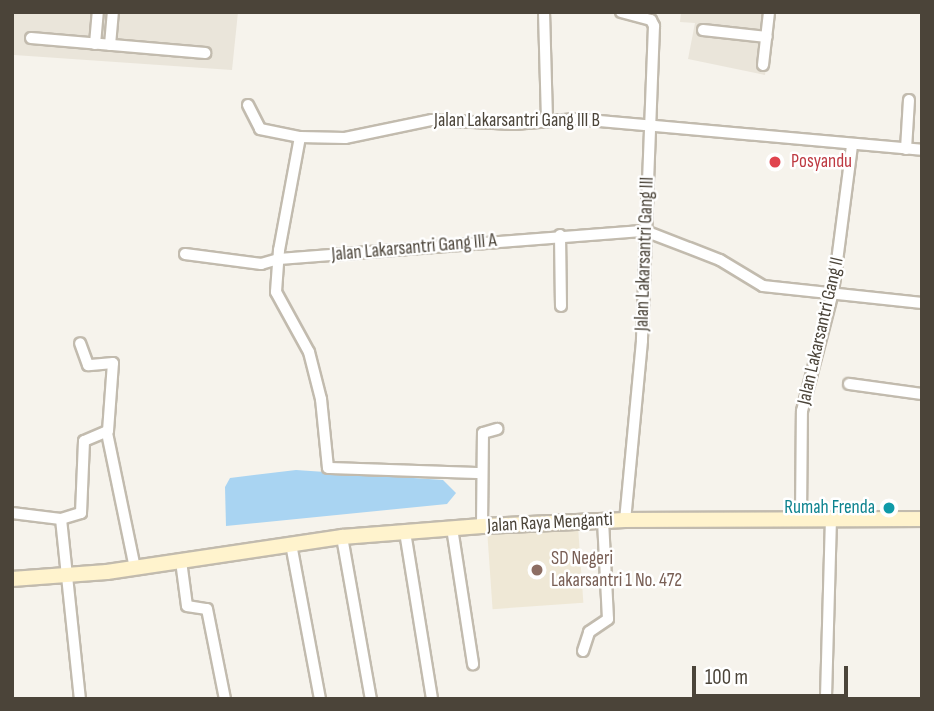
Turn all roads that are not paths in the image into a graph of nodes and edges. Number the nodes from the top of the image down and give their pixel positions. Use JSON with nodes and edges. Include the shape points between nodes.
{"nodes":[{"id":1,"x":98,"y":12,"type":"edge"},
{"id":2,"x":113,"y":12,"type":"edge"},
{"id":3,"x":544,"y":12,"type":"edge"},
{"id":4,"x":621,"y":12,"type":"edge"},
{"id":5,"x":769,"y":12,"type":"edge"},
{"id":6,"x":703,"y":30,"type":"dead end"},
{"id":7,"x":767,"y":37,"type":"junction"},
{"id":8,"x":31,"y":38,"type":"dead end"},
{"id":9,"x":95,"y":44,"type":"junction"},
{"id":10,"x":110,"y":45,"type":"junction"},
{"id":11,"x":205,"y":53,"type":"dead end"},
{"id":12,"x":763,"y":65,"type":"dead end"},
{"id":13,"x":909,"y":100,"type":"dead end"},
{"id":14,"x":248,"y":105,"type":"dead end"},
{"id":15,"x":547,"y":121,"type":"junction"},
{"id":16,"x":649,"y":127,"type":"junction"},
{"id":17,"x":300,"y":137,"type":"junction"},
{"id":18,"x":852,"y":146,"type":"junction"},
{"id":19,"x":906,"y":149,"type":"junction"},
{"id":20,"x":922,"y":150,"type":"edge"},
{"id":21,"x":645,"y":231,"type":"junction"},
{"id":22,"x":560,"y":235,"type":"junction"},
{"id":23,"x":184,"y":254,"type":"dead end"},
{"id":24,"x":279,"y":259,"type":"junction"},
{"id":25,"x":833,"y":292,"type":"junction"},
{"id":26,"x":922,"y":303,"type":"edge"},
{"id":27,"x":561,"y":306,"type":"dead end"},
{"id":28,"x":80,"y":343,"type":"dead end"},
{"id":29,"x":849,"y":384,"type":"dead end"},
{"id":30,"x":922,"y":394,"type":"edge"},
{"id":31,"x":497,"y":429,"type":"dead end"},
{"id":32,"x":107,"y":433,"type":"junction"},
{"id":33,"x":479,"y":473,"type":"junction"},
{"id":34,"x":12,"y":513,"type":"edge"},
{"id":35,"x":801,"y":518,"type":"junction"},
{"id":36,"x":831,"y":518,"type":"junction"},
{"id":37,"x":61,"y":519,"type":"junction"},
{"id":38,"x":922,"y":519,"type":"edge"},
{"id":39,"x":603,"y":520,"type":"junction"},
{"id":40,"x":625,"y":520,"type":"junction"},
{"id":41,"x":482,"y":526,"type":"junction"},
{"id":42,"x":452,"y":528,"type":"junction"},
{"id":43,"x":405,"y":532,"type":"junction"},
{"id":44,"x":342,"y":537,"type":"junction"},
{"id":45,"x":292,"y":544,"type":"junction"},
{"id":46,"x":181,"y":561,"type":"junction"},
{"id":47,"x":135,"y":568,"type":"junction"},
{"id":48,"x":67,"y":576,"type":"junction"},
{"id":49,"x":12,"y":579,"type":"edge"},
{"id":50,"x":583,"y":651,"type":"dead end"},
{"id":51,"x":473,"y":664,"type":"dead end"},
{"id":52,"x":825,"y":697,"type":"dead end"},
{"id":53,"x":80,"y":699,"type":"edge"},
{"id":54,"x":225,"y":699,"type":"edge"},
{"id":55,"x":320,"y":699,"type":"edge"},
{"id":56,"x":371,"y":699,"type":"edge"},
{"id":57,"x":432,"y":699,"type":"edge"}],
"edges":[{"from":1,"to":9,"type":"street"},
{"from":2,"to":10,"type":"street"},
{"from":3,"to":15,"type":"street"},
{"from":4,"to":16,"type":"street","name":"Jalan Lakarsantri Gang III","via":[[643,17],[654,26]]},
{"from":5,"to":7,"type":"street"},
{"from":6,"to":7,"type":"street"},
{"from":7,"to":12,"type":"street"},
{"from":8,"to":9,"type":"street"},
{"from":9,"to":10,"type":"street"},
{"from":10,"to":11,"type":"street"},
{"from":13,"to":19,"type":"street"},
{"from":14,"to":17,"type":"street","name":"Jalan Lakarsantri Gang III B","via":[[260,129]]},
{"from":15,"to":16,"type":"street","name":"Jalan Lakarsantri Gang III B"},
{"from":15,"to":17,"type":"street","name":"Jalan Lakarsantri Gang III B","via":[[432,120],[345,138]]},
{"from":16,"to":18,"type":"street","name":"Jalan Lakarsantri Gang III B"},
{"from":16,"to":21,"type":"street","name":"Jalan Lakarsantri Gang III"},
{"from":17,"to":24,"type":"street"},
{"from":18,"to":19,"type":"street","name":"Jalan Lakarsantri Gang III B"},
{"from":18,"to":25,"type":"street","name":"Jalan Lakarsantri Gang II"},
{"from":19,"to":20,"type":"street","name":"Jalan Lakarsantri Gang III B"},
{"from":21,"to":22,"type":"street","name":"Jalan Lakarsantri Gang III A"},
{"from":21,"to":25,"type":"street","via":[[720,260],[764,286]]},
{"from":21,"to":40,"type":"street","name":"Jalan Lakarsantri Gang III","via":[[642,341]]},
{"from":22,"to":24,"type":"street","name":"Jalan Lakarsantri Gang III A"},
{"from":22,"to":27,"type":"street"},
{"from":23,"to":24,"type":"street","name":"Jalan Lakarsantri Gang III A","via":[[253,265]]},
{"from":24,"to":33,"type":"street","via":[[276,292],[309,352],[321,400],[328,468]]},
{"from":25,"to":26,"type":"street"},
{"from":25,"to":35,"type":"street","name":"Jalan Lakarsantri Gang II","via":[[805,386]]},
{"from":28,"to":32,"type":"street","via":[[88,365],[113,363]]},
{"from":29,"to":30,"type":"street"},
{"from":31,"to":33,"type":"street","via":[[483,433]]},
{"from":32,"to":37,"type":"street","via":[[84,441],[81,513]]},
{"from":32,"to":47,"type":"street"},
{"from":33,"to":41,"type":"street"},
{"from":34,"to":37,"type":"street"},
{"from":35,"to":36,"type":"main road","name":"Jalan Raya Menganti"},
{"from":35,"to":40,"type":"main road","name":"Jalan Raya Menganti"},
{"from":36,"to":38,"type":"main road","name":"Jalan Raya Menganti"},
{"from":36,"to":52,"type":"street"},
{"from":37,"to":48,"type":"street"},
{"from":39,"to":40,"type":"main road","name":"Jalan Raya Menganti"},
{"from":39,"to":41,"type":"main road","name":"Jalan Raya Menganti"},
{"from":39,"to":50,"type":"street","via":[[608,619],[589,632]]},
{"from":41,"to":42,"type":"main road","name":"Jalan Raya Menganti"},
{"from":42,"to":43,"type":"main road","name":"Jalan Raya Menganti"},
{"from":42,"to":51,"type":"street"},
{"from":43,"to":44,"type":"main road","name":"Jalan Raya Menganti"},
{"from":43,"to":57,"type":"street"},
{"from":44,"to":45,"type":"main road","name":"Jalan Raya Menganti"},
{"from":44,"to":56,"type":"street"},
{"from":45,"to":46,"type":"main road","name":"Jalan Raya Menganti"},
{"from":45,"to":55,"type":"street"},
{"from":46,"to":47,"type":"main road","name":"Jalan Raya Menganti"},
{"from":46,"to":54,"type":"street","via":[[187,606],[207,609]]},
{"from":47,"to":48,"type":"main road","name":"Jalan Raya Menganti"},
{"from":48,"to":49,"type":"main road","name":"Jalan Raya Menganti"},
{"from":48,"to":53,"type":"street"}]}
